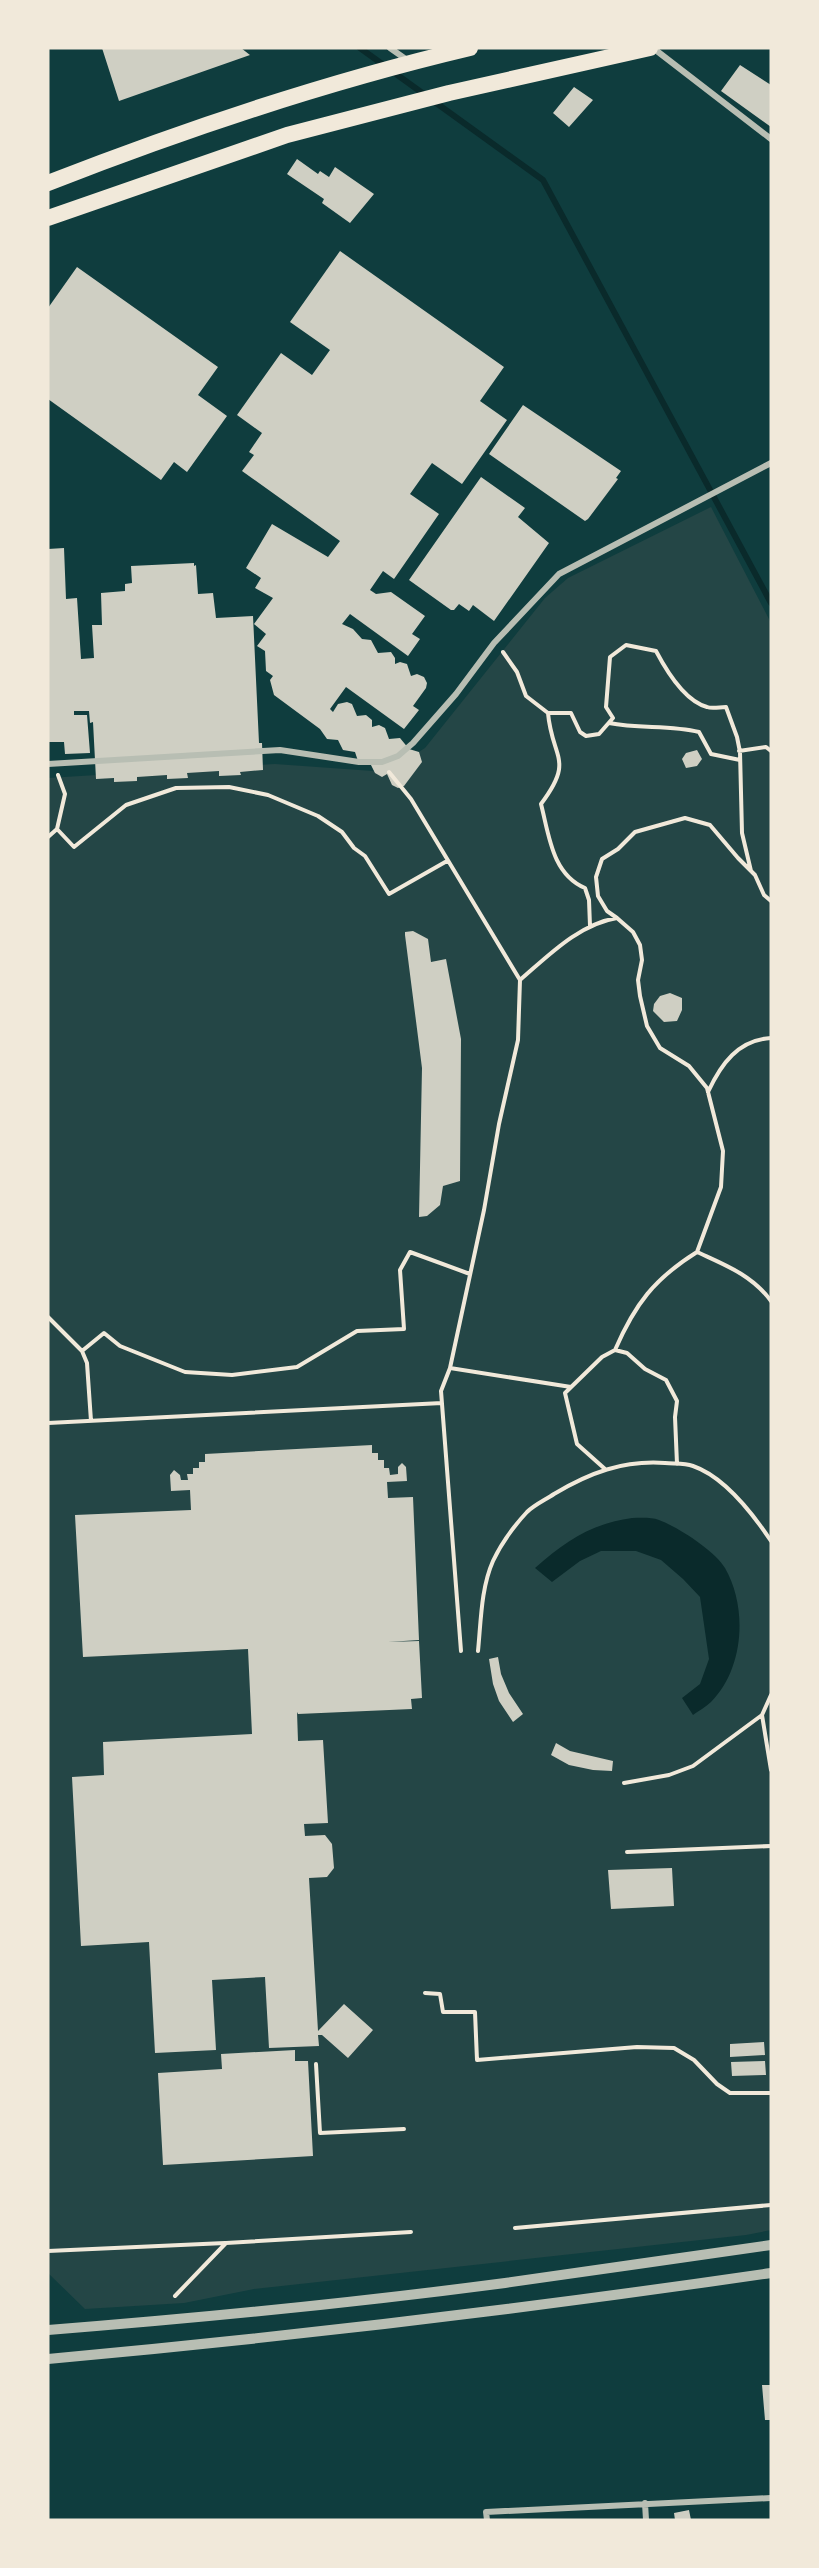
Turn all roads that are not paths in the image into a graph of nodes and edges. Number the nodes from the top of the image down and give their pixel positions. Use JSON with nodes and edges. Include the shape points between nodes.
{"nodes":[{"id":1,"x":390,"y":48,"type":"edge"},
{"id":2,"x":470,"y":48,"type":"edge"},
{"id":3,"x":652,"y":48,"type":"edge"},
{"id":4,"x":411,"y":64,"type":"junction"},
{"id":5,"x":771,"y":139,"type":"edge"},
{"id":6,"x":48,"y":183,"type":"edge"},
{"id":7,"x":48,"y":218,"type":"edge"},
{"id":8,"x":771,"y":463,"type":"edge"},
{"id":9,"x":51,"y":764,"type":"edge"},
{"id":10,"x":771,"y":2245,"type":"edge"},
{"id":11,"x":771,"y":2273,"type":"edge"},
{"id":12,"x":48,"y":2330,"type":"edge"},
{"id":13,"x":48,"y":2359,"type":"edge"},
{"id":14,"x":771,"y":2498,"type":"edge"},
{"id":15,"x":645,"y":2503,"type":"junction"},
{"id":16,"x":486,"y":2520,"type":"edge"},
{"id":17,"x":646,"y":2520,"type":"edge"}],
"edges":[{"from":1,"to":4,"type":"street"},
{"from":2,"to":4,"type":"highway"},
{"from":3,"to":5,"type":"street"},
{"from":3,"to":7,"type":"highway","via":[[449,93],[287,135]]},
{"from":4,"to":6,"type":"highway","via":[[272,102]]},
{"from":8,"to":9,"type":"street","via":[[559,574],[495,643],[414,743],[398,756],[382,762],[359,762],[280,750]]},
{"from":10,"to":12,"type":"street","via":[[327,2305]]},
{"from":11,"to":13,"type":"street","via":[[328,2331]]},
{"from":14,"to":15,"type":"street"},
{"from":15,"to":16,"type":"street","via":[[486,2512]]},
{"from":15,"to":17,"type":"street"}]}
